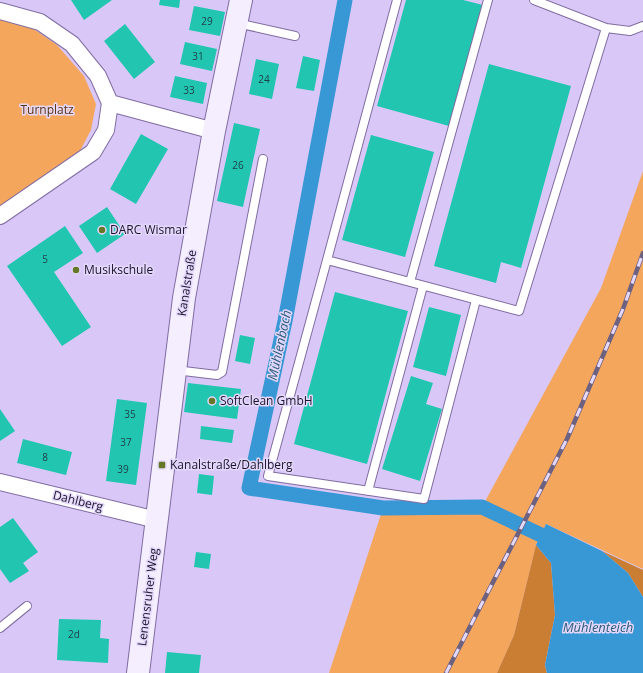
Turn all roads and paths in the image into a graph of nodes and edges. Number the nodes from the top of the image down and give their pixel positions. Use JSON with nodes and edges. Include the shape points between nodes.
{"nodes":[{"id":1,"x":241,"y":0,"type":"edge"},
{"id":2,"x":397,"y":0,"type":"edge"},
{"id":3,"x":488,"y":0,"type":"edge"},
{"id":4,"x":534,"y":0,"type":"edge"},
{"id":5,"x":0,"y":11,"type":"edge"},
{"id":6,"x":236,"y":23,"type":"junction"},
{"id":7,"x":643,"y":26,"type":"edge"},
{"id":8,"x":606,"y":28,"type":"junction"},
{"id":9,"x":296,"y":36,"type":"dead end"},
{"id":10,"x":110,"y":104,"type":"junction"},
{"id":11,"x":214,"y":131,"type":"junction"},
{"id":12,"x":263,"y":159,"type":"dead end"},
{"id":13,"x":0,"y":216,"type":"edge"},
{"id":14,"x":327,"y":260,"type":"junction"},
{"id":15,"x":410,"y":282,"type":"junction"},
{"id":16,"x":424,"y":286,"type":"junction"},
{"id":17,"x":476,"y":300,"type":"junction"},
{"id":18,"x":175,"y":370,"type":"junction"},
{"id":19,"x":0,"y":482,"type":"edge"},
{"id":20,"x":368,"y":491,"type":"junction"},
{"id":21,"x":157,"y":520,"type":"junction"},
{"id":22,"x":27,"y":606,"type":"dead end"},
{"id":23,"x":0,"y":628,"type":"edge"},
{"id":24,"x":138,"y":673,"type":"edge"}],
"edges":[{"from":1,"to":6,"type":"street","name":"Kanalstraße"},
{"from":2,"to":14,"type":"lane"},
{"from":3,"to":15,"type":"lane"},
{"from":4,"to":8,"type":"lane"},
{"from":5,"to":10,"type":"street","via":[[40,22],[72,44],[98,76]]},
{"from":6,"to":9,"type":"lane"},
{"from":6,"to":11,"type":"street","name":"Kanalstraße"},
{"from":7,"to":8,"type":"lane","via":[[630,31]]},
{"from":8,"to":17,"type":"lane","via":[[519,311]]},
{"from":10,"to":11,"type":"street"},
{"from":10,"to":13,"type":"street","via":[[106,130],[93,152]]},
{"from":11,"to":18,"type":"street","name":"Kanalstraße","via":[[184,298]]},
{"from":12,"to":18,"type":"lane","via":[[222,372],[217,375]]},
{"from":14,"to":15,"type":"lane"},
{"from":14,"to":20,"type":"lane","via":[[268,476]]},
{"from":15,"to":16,"type":"lane"},
{"from":16,"to":17,"type":"lane"},
{"from":16,"to":20,"type":"lane"},
{"from":17,"to":20,"type":"lane","via":[[424,499]]},
{"from":18,"to":21,"type":"street","name":"Kanalstraße"},
{"from":19,"to":21,"type":"street","name":"Dahlberg"},
{"from":21,"to":24,"type":"street","name":"Lenensruher Weg"},
{"from":22,"to":23,"type":"lane"}]}
